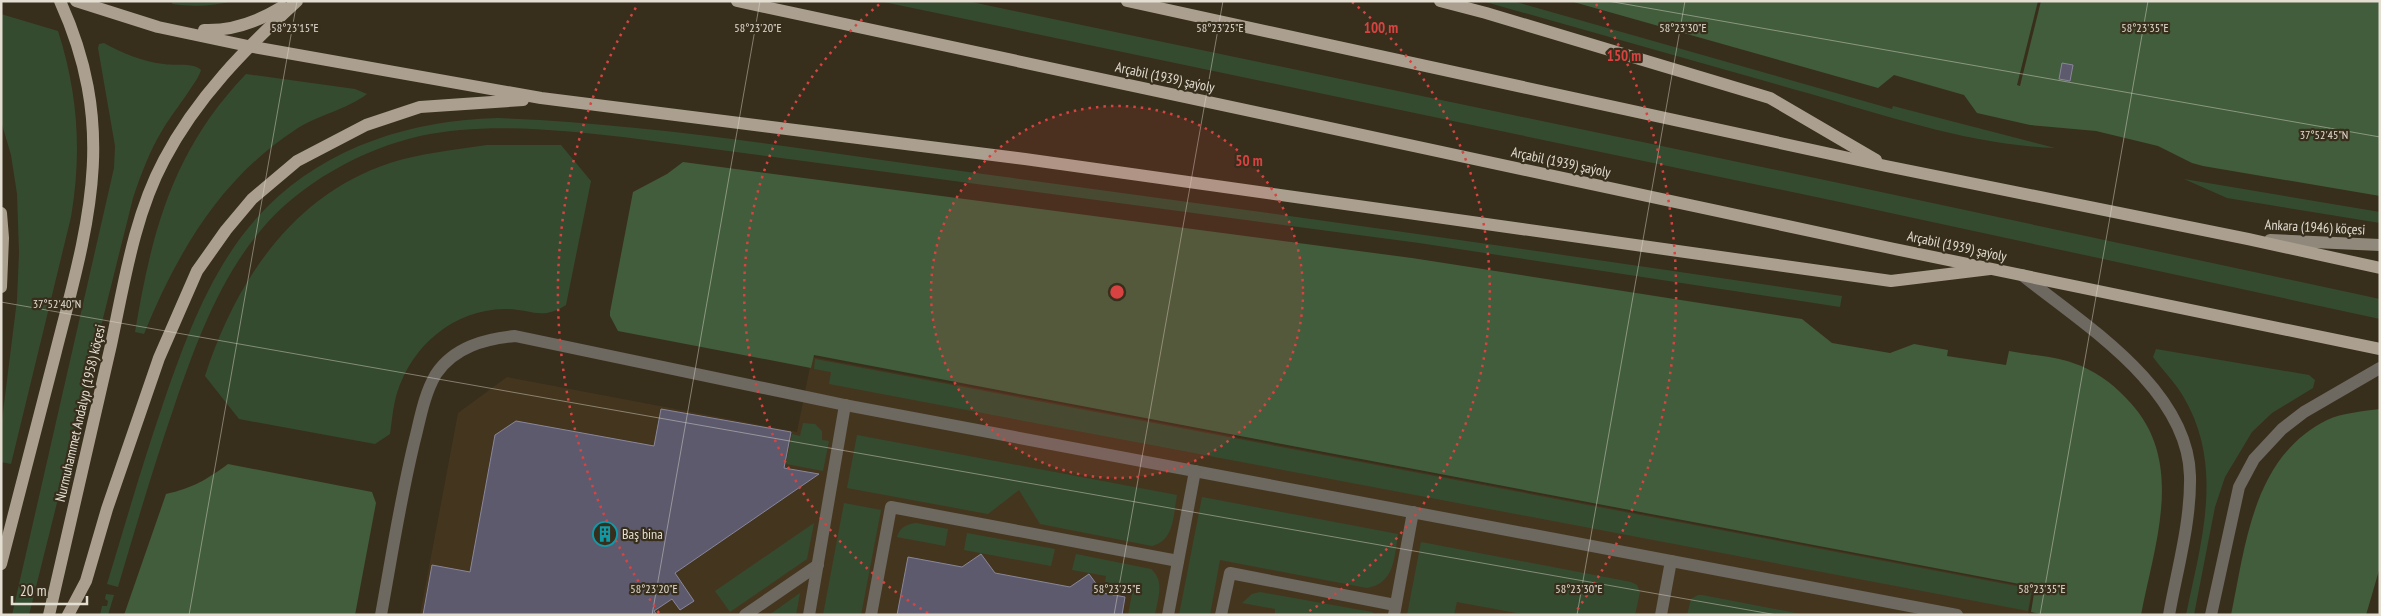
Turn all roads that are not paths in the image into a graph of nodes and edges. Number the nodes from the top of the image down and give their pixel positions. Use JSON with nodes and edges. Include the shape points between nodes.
{"nodes":[{"id":1,"x":60,"y":1,"type":"edge"},
{"id":2,"x":76,"y":1,"type":"edge"},
{"id":3,"x":100,"y":1,"type":"edge"},
{"id":4,"x":292,"y":1,"type":"edge"},
{"id":5,"x":296,"y":1,"type":"edge"},
{"id":6,"x":737,"y":1,"type":"edge"},
{"id":7,"x":1127,"y":1,"type":"edge"},
{"id":8,"x":1440,"y":1,"type":"edge"},
{"id":9,"x":158,"y":28,"type":"junction"},
{"id":10,"x":248,"y":46,"type":"junction"},
{"id":11,"x":541,"y":98,"type":"junction"},
{"id":12,"x":1886,"y":166,"type":"junction"},
{"id":13,"x":1,"y":213,"type":"edge"},
{"id":14,"x":2248,"y":239,"type":"junction"},
{"id":15,"x":2380,"y":245,"type":"edge"},
{"id":16,"x":2380,"y":268,"type":"edge"},
{"id":17,"x":1990,"y":269,"type":"junction"},
{"id":18,"x":2022,"y":275,"type":"junction"},
{"id":19,"x":1,"y":288,"type":"edge"},
{"id":20,"x":2380,"y":350,"type":"edge"},
{"id":21,"x":2380,"y":368,"type":"edge"},
{"id":22,"x":845,"y":404,"type":"junction"},
{"id":23,"x":1194,"y":471,"type":"junction"},
{"id":24,"x":1413,"y":512,"type":"junction"},
{"id":25,"x":1178,"y":561,"type":"junction"},
{"id":26,"x":1671,"y":561,"type":"junction"},
{"id":27,"x":1,"y":564,"type":"edge"},
{"id":28,"x":818,"y":565,"type":"junction"},
{"id":29,"x":1394,"y":610,"type":"edge"},
{"id":30,"x":49,"y":615,"type":"edge"},
{"id":31,"x":68,"y":615,"type":"edge"},
{"id":32,"x":381,"y":615,"type":"edge"},
{"id":33,"x":745,"y":615,"type":"edge"},
{"id":34,"x":809,"y":615,"type":"edge"},
{"id":35,"x":871,"y":615,"type":"edge"},
{"id":36,"x":1168,"y":615,"type":"edge"},
{"id":37,"x":1222,"y":615,"type":"edge"},
{"id":38,"x":1661,"y":615,"type":"edge"},
{"id":39,"x":1957,"y":615,"type":"edge"},
{"id":40,"x":2169,"y":615,"type":"edge"},
{"id":41,"x":2211,"y":615,"type":"edge"}],
"edges":[{"from":1,"to":27,"type":"main road","via":[[75,34],[92,109],[92,188],[80,256]]},
{"from":2,"to":9,"type":"main road"},
{"from":3,"to":9,"type":"main road"},
{"from":4,"to":9,"type":"main road","via":[[264,18],[219,31]]},
{"from":5,"to":10,"type":"main road","name":"Nurmuhammet Andalyp (1958) köçesi"},
{"from":6,"to":17,"type":"main road","name":"Arçabil (1939) şaýoly"},
{"from":7,"to":12,"type":"main road"},
{"from":8,"to":12,"type":"main road","via":[[1770,98]]},
{"from":9,"to":10,"type":"main road"},
{"from":10,"to":11,"type":"main road"},
{"from":10,"to":30,"type":"main road","name":"Nurmuhammet Andalyp (1958) köçesi","via":[[186,123],[163,161],[150,192],[130,261]]},
{"from":11,"to":17,"type":"main road","via":[[1025,159],[1891,281]]},
{"from":11,"to":31,"type":"main road","via":[[420,107],[366,125],[297,161],[252,199],[197,270],[159,358],[86,581]]},
{"from":12,"to":14,"type":"main road"},
{"from":13,"to":19,"type":"main road"},
{"from":14,"to":15,"type":"main road","name":"Ankara (1946) köçesi"},
{"from":14,"to":16,"type":"main road"},
{"from":17,"to":18,"type":"main road","name":"Arçabil (1939) şaýoly"},
{"from":18,"to":20,"type":"main road","name":"Arçabil (1939) şaýoly"},
{"from":18,"to":40,"type":"lane","via":[[2131,362],[2173,415],[2185,445],[2190,474],[2188,513]]},
{"from":21,"to":41,"type":"lane","via":[[2304,412],[2282,429],[2254,459],[2239,487]]},
{"from":22,"to":23,"type":"lane"},
{"from":22,"to":28,"type":"lane"},
{"from":22,"to":32,"type":"lane","via":[[515,336],[486,339],[461,350],[437,373],[426,395],[405,480]]},
{"from":23,"to":24,"type":"lane"},
{"from":23,"to":25,"type":"lane"},
{"from":24,"to":26,"type":"lane"},
{"from":24,"to":29,"type":"lane"},
{"from":25,"to":35,"type":"lane","via":[[891,507]]},
{"from":25,"to":36,"type":"lane"},
{"from":26,"to":38,"type":"lane"},
{"from":26,"to":39,"type":"lane"},
{"from":28,"to":33,"type":"lane"},
{"from":28,"to":34,"type":"lane"},
{"from":29,"to":37,"type":"lane","via":[[1230,573]]}]}
